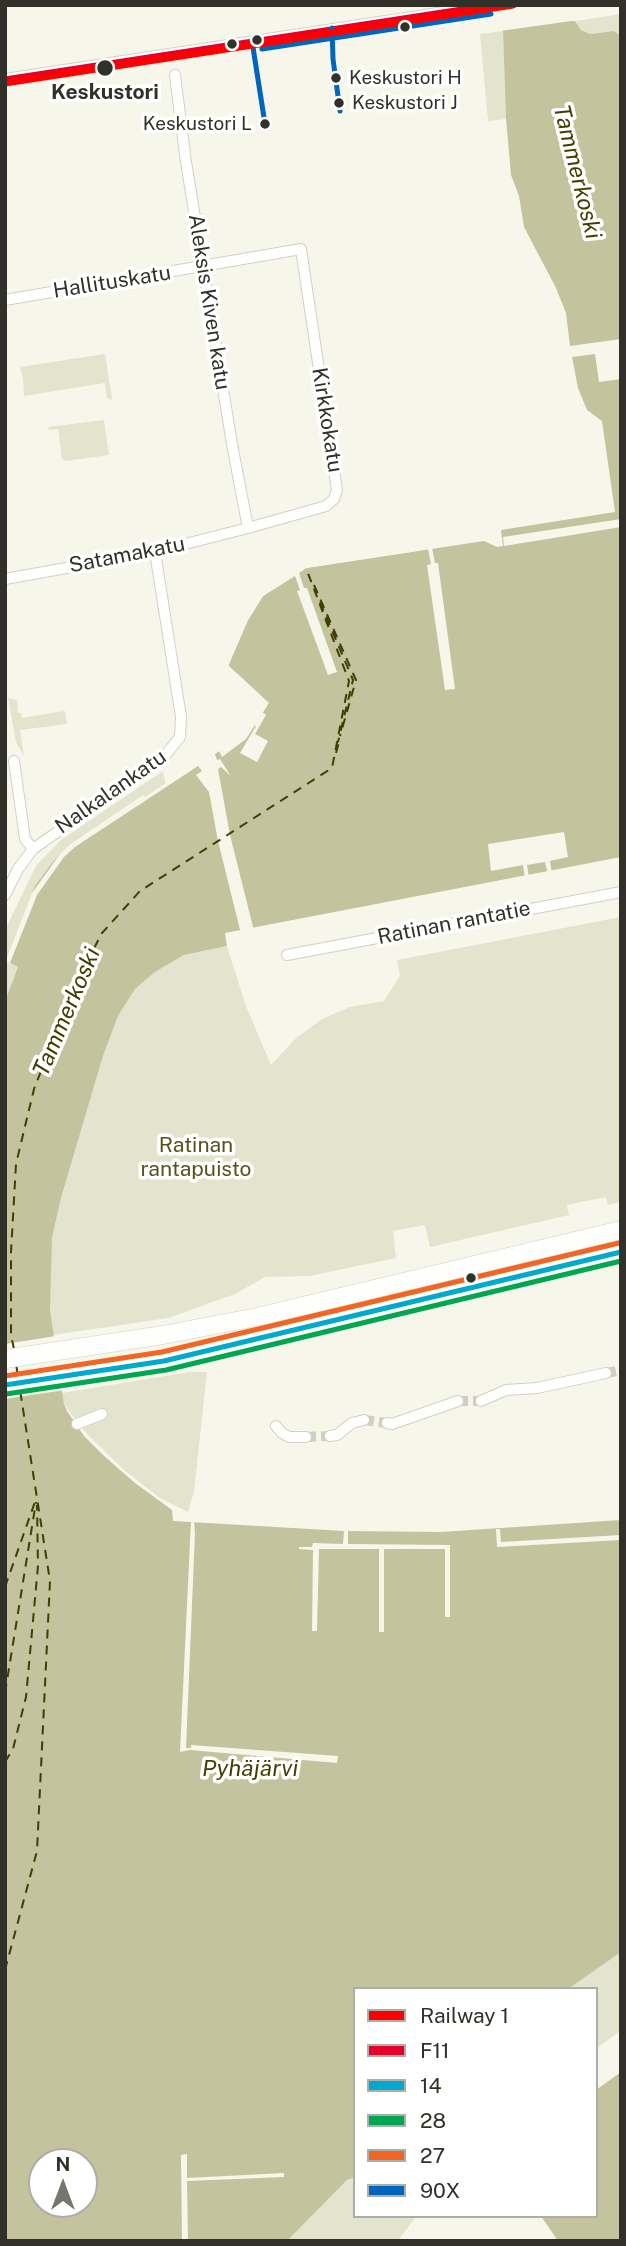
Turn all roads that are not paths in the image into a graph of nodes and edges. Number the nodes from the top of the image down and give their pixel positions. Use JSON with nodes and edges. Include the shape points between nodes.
{"nodes":[{"id":1,"x":489,"y":5,"type":"edge"},
{"id":2,"x":175,"y":75,"type":"dead end"},
{"id":3,"x":5,"y":79,"type":"edge"},
{"id":4,"x":302,"y":249,"type":"joint"},
{"id":5,"x":203,"y":267,"type":"junction"},
{"id":6,"x":5,"y":300,"type":"edge"},
{"id":7,"x":248,"y":528,"type":"junction"},
{"id":8,"x":155,"y":552,"type":"junction"},
{"id":9,"x":5,"y":579,"type":"edge"},
{"id":10,"x":14,"y":761,"type":"dead end"},
{"id":11,"x":33,"y":849,"type":"junction"},
{"id":12,"x":621,"y":891,"type":"edge"},
{"id":13,"x":5,"y":895,"type":"edge"},
{"id":14,"x":287,"y":955,"type":"dead end"},
{"id":15,"x":621,"y":1230,"type":"edge"},
{"id":16,"x":621,"y":1252,"type":"edge"},
{"id":17,"x":5,"y":1359,"type":"edge"},
{"id":18,"x":606,"y":1373,"type":"tunnel mouth"},
{"id":19,"x":5,"y":1385,"type":"edge"},
{"id":20,"x":458,"y":1401,"type":"tunnel mouth"},
{"id":21,"x":481,"y":1401,"type":"tunnel mouth"},
{"id":22,"x":102,"y":1414,"type":"dead end"},
{"id":23,"x":365,"y":1420,"type":"tunnel mouth"},
{"id":24,"x":387,"y":1423,"type":"tunnel mouth"},
{"id":25,"x":76,"y":1424,"type":"dead end"},
{"id":26,"x":276,"y":1426,"type":"dead end"},
{"id":27,"x":330,"y":1436,"type":"tunnel mouth"},
{"id":28,"x":306,"y":1437,"type":"tunnel mouth"}],
"edges":[{"from":1,"to":3,"type":"street"},
{"from":2,"to":5,"type":"street","name":"Aleksis Kiven katu"},
{"from":4,"to":5,"type":"street","name":"Hallituskatu"},
{"from":4,"to":7,"type":"street","name":"Kirkkokatu","via":[[337,490],[326,506]]},
{"from":5,"to":6,"type":"street","name":"Hallituskatu"},
{"from":5,"to":7,"type":"street","name":"Aleksis Kiven katu"},
{"from":7,"to":8,"type":"street","name":"Satamakatu"},
{"from":8,"to":9,"type":"street","name":"Satamakatu"},
{"from":8,"to":11,"type":"street","name":"Nalkalankatu","via":[[181,718],[180,737],[163,758]]},
{"from":10,"to":11,"type":"street","via":[[25,839]]},
{"from":11,"to":13,"type":"street","name":"Nalkalankatu"},
{"from":12,"to":14,"type":"street","name":"Ratinan rantatie"},
{"from":15,"to":17,"type":"main road","via":[[257,1317]]},
{"from":16,"to":19,"type":"main road","via":[[147,1364]]},
{"from":18,"to":21,"type":"street","via":[[506,1390]]},
{"from":20,"to":24,"type":"street"},
{"from":22,"to":25,"type":"street"},
{"from":23,"to":27,"type":"street"},
{"from":26,"to":28,"type":"street","via":[[289,1437]]}]}
